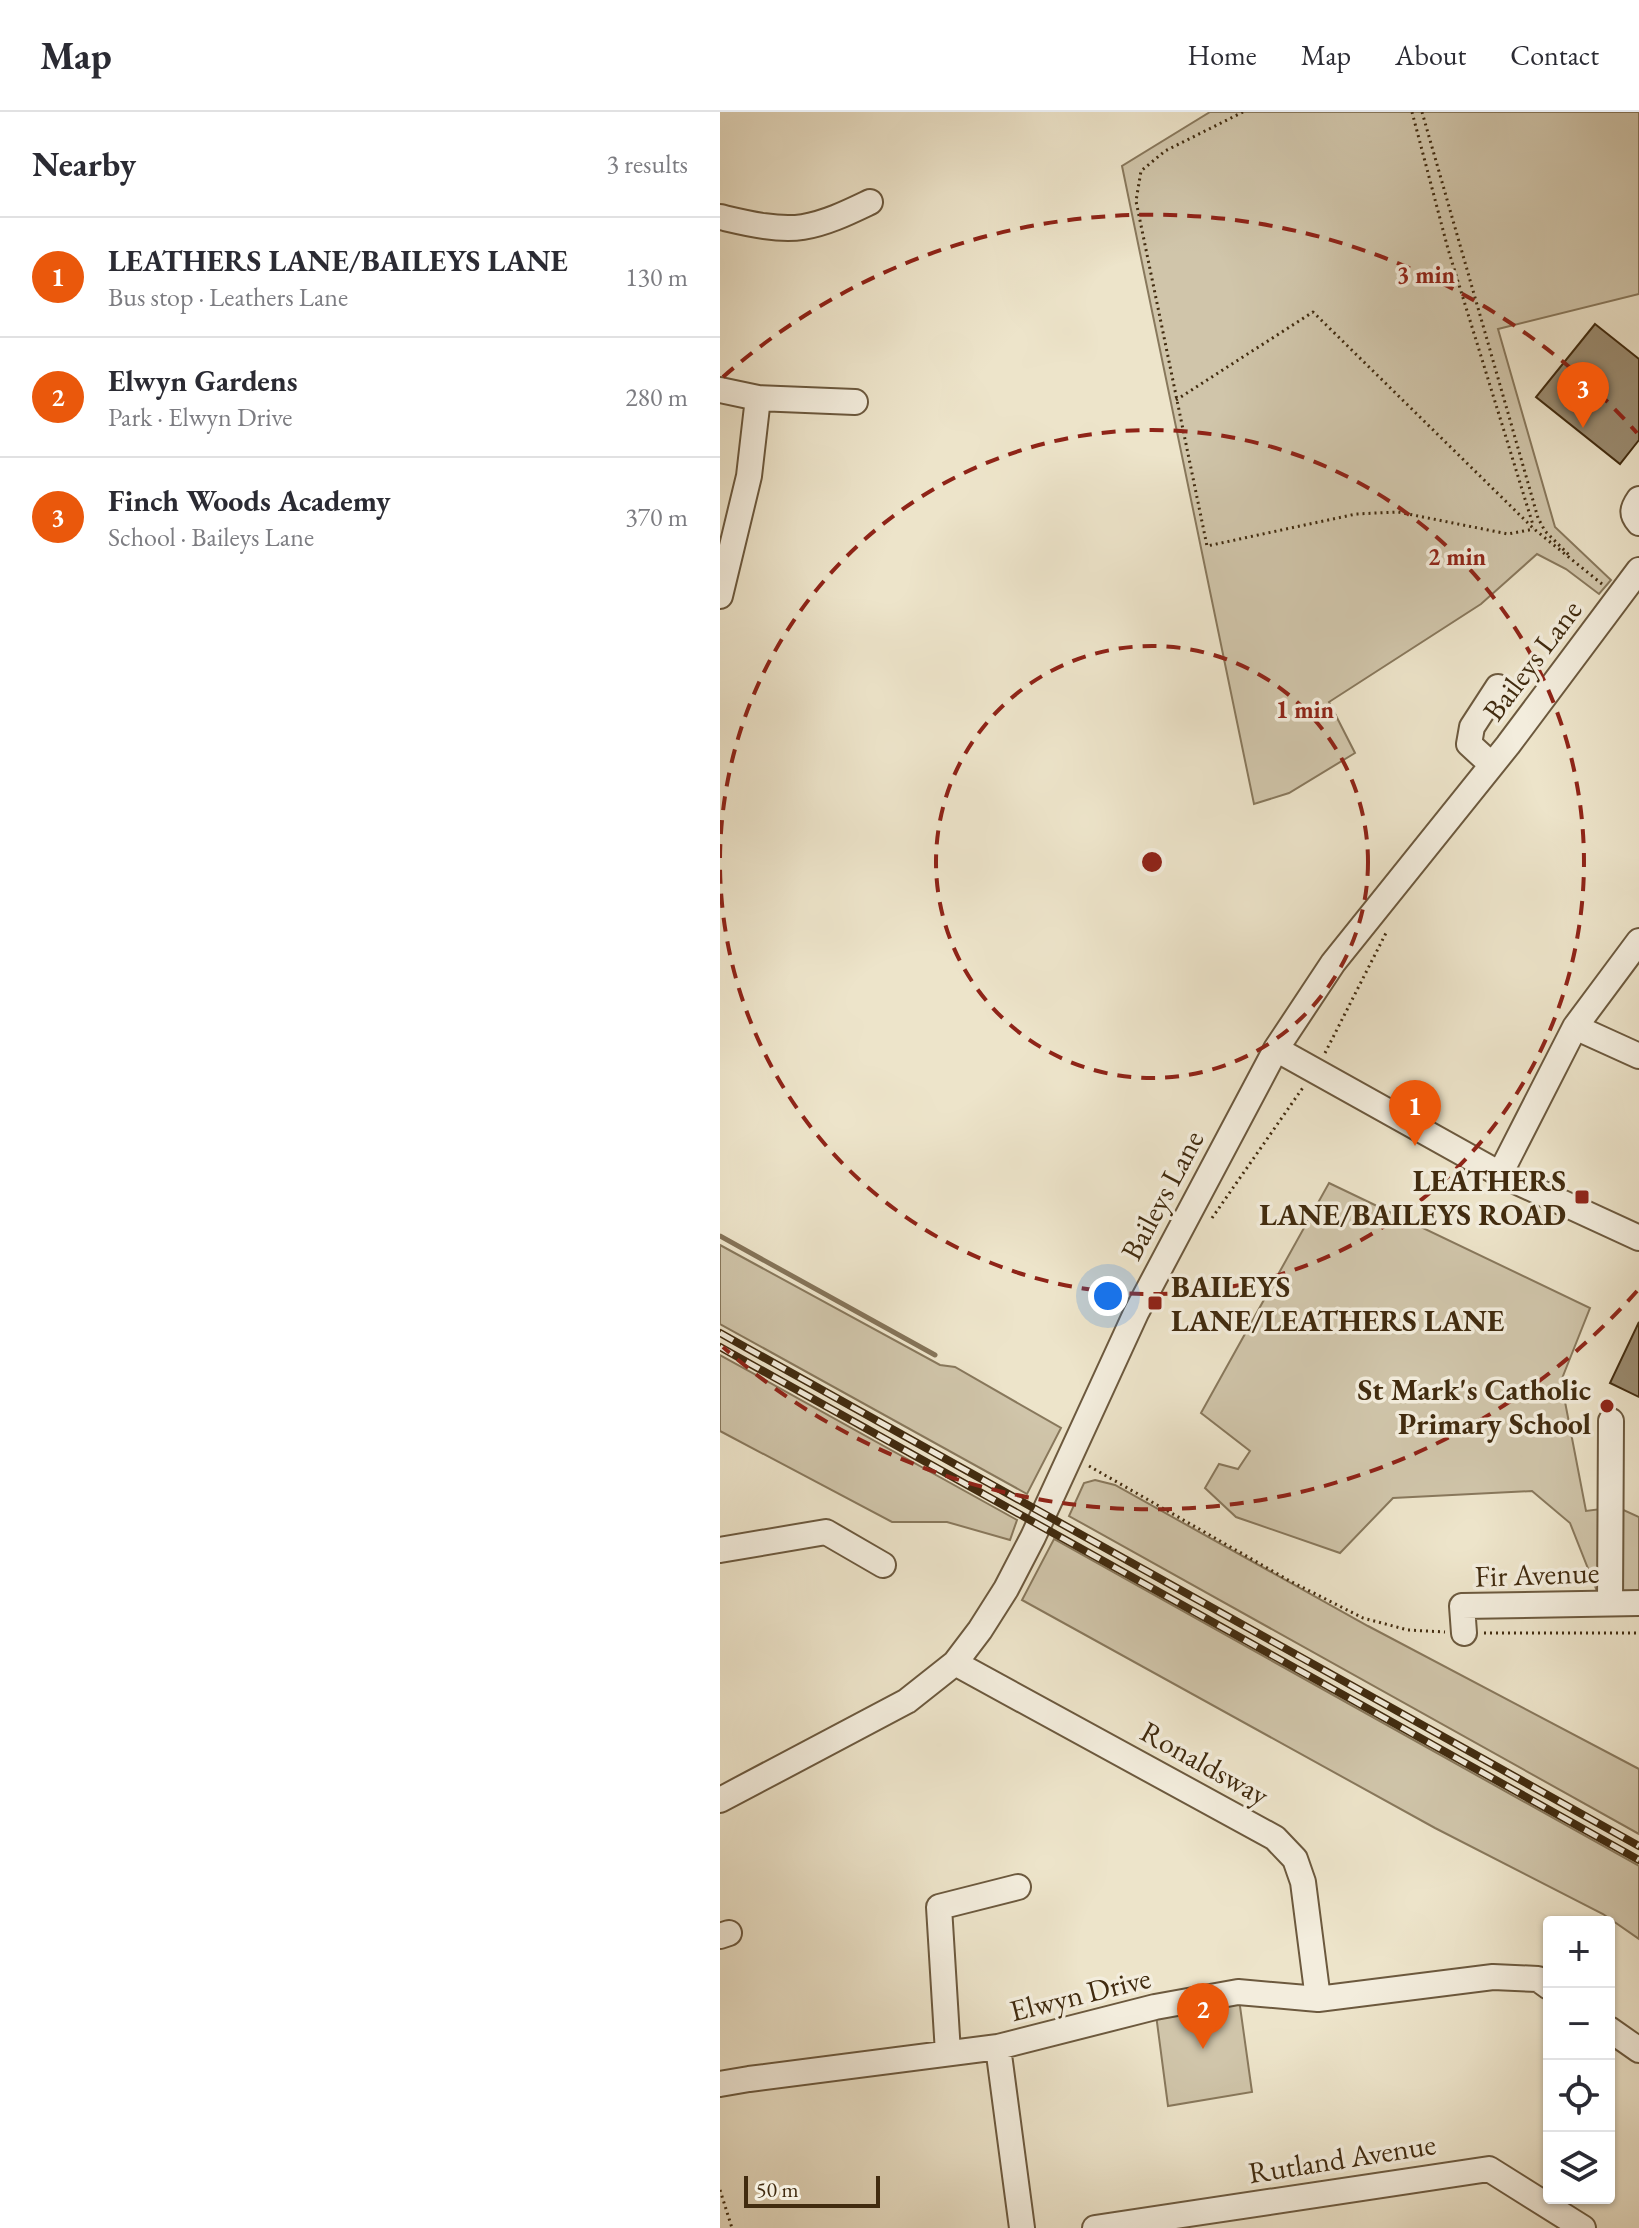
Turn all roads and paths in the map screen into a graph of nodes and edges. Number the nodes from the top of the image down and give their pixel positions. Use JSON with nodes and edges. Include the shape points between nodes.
{"nodes":[{"id":1,"x":1243,"y":112,"type":"edge"},
{"id":2,"x":1412,"y":112,"type":"edge"},
{"id":3,"x":1422,"y":112,"type":"edge"},
{"id":4,"x":870,"y":202,"type":"dead end"},
{"id":5,"x":720,"y":217,"type":"edge"},
{"id":6,"x":720,"y":390,"type":"edge"},
{"id":7,"x":758,"y":398,"type":"junction"},
{"id":8,"x":1176,"y":400,"type":"junction"},
{"id":9,"x":855,"y":402,"type":"dead end"},
{"id":10,"x":1639,"y":499,"type":"edge"},
{"id":11,"x":1639,"y":523,"type":"edge"},
{"id":12,"x":1534,"y":529,"type":"junction"},
{"id":13,"x":1639,"y":570,"type":"edge"},
{"id":14,"x":720,"y":596,"type":"edge"},
{"id":15,"x":1498,"y":687,"type":"dead end"},
{"id":16,"x":1492,"y":765,"type":"junction"},
{"id":17,"x":1389,"y":928,"type":"dead end"},
{"id":18,"x":1639,"y":941,"type":"edge"},
{"id":19,"x":1575,"y":1027,"type":"junction"},
{"id":20,"x":1276,"y":1049,"type":"junction"},
{"id":21,"x":1639,"y":1056,"type":"edge"},
{"id":22,"x":1316,"y":1069,"type":"junction"},
{"id":23,"x":1500,"y":1174,"type":"junction"},
{"id":24,"x":1207,"y":1224,"type":"dead end"},
{"id":25,"x":1639,"y":1238,"type":"edge"},
{"id":26,"x":1611,"y":1421,"type":"dead end"},
{"id":27,"x":1070,"y":1456,"type":"junction"},
{"id":28,"x":720,"y":1550,"type":"edge"},
{"id":29,"x":883,"y":1565,"type":"dead end"},
{"id":30,"x":1610,"y":1603,"type":"junction"},
{"id":31,"x":1639,"y":1603,"type":"edge"},
{"id":32,"x":1464,"y":1633,"type":"junction"},
{"id":33,"x":1639,"y":1633,"type":"edge"},
{"id":34,"x":955,"y":1663,"type":"junction"},
{"id":35,"x":720,"y":1800,"type":"edge"},
{"id":36,"x":1018,"y":1887,"type":"dead end"},
{"id":37,"x":1543,"y":1983,"type":"edge"},
{"id":38,"x":1318,"y":1999,"type":"junction"},
{"id":39,"x":1615,"y":2033,"type":"edge"},
{"id":40,"x":998,"y":2047,"type":"junction"},
{"id":41,"x":1639,"y":2050,"type":"edge"},
{"id":42,"x":948,"y":2053,"type":"junction"},
{"id":43,"x":720,"y":2084,"type":"edge"},
{"id":44,"x":720,"y":2190,"type":"edge"},
{"id":45,"x":732,"y":2228,"type":"edge"},
{"id":46,"x":1022,"y":2228,"type":"edge"},
{"id":47,"x":1095,"y":2228,"type":"edge"},
{"id":48,"x":1583,"y":2228,"type":"edge"}],
"edges":[{"from":1,"to":8,"type":"path","via":[[1165,151],[1141,171],[1136,201]]},
{"from":2,"to":12,"type":"path"},
{"from":3,"to":12,"type":"path","via":[[1538,518],[1555,542],[1605,587]]},
{"from":4,"to":5,"type":"street","via":[[801,227]]},
{"from":6,"to":7,"type":"street"},
{"from":7,"to":9,"type":"street"},
{"from":7,"to":14,"type":"street","via":[[749,476]]},
{"from":8,"to":12,"type":"path","via":[[1313,312]]},
{"from":8,"to":12,"type":"path","via":[[1207,546],[1356,514],[1398,512],[1508,534]]},
{"from":10,"to":11,"type":"street","via":[[1632,510]]},
{"from":13,"to":16,"type":"street","name":"Baileys Lane"},
{"from":15,"to":16,"type":"street","via":[[1472,727],[1469,744]]},
{"from":16,"to":20,"type":"street","name":"Baileys Lane","via":[[1333,963]]},
{"from":17,"to":22,"type":"path"},
{"from":18,"to":19,"type":"street"},
{"from":19,"to":21,"type":"street"},
{"from":19,"to":23,"type":"street"},
{"from":20,"to":22,"type":"street"},
{"from":20,"to":27,"type":"street","name":"Baileys Lane","via":[[1136,1313]]},
{"from":22,"to":23,"type":"street"},
{"from":22,"to":24,"type":"path"},
{"from":23,"to":25,"type":"street"},
{"from":26,"to":30,"type":"street"},
{"from":27,"to":32,"type":"path","via":[[1363,1618],[1408,1630]]},
{"from":27,"to":34,"type":"street","name":"Baileys Lane","via":[[1006,1589]]},
{"from":28,"to":29,"type":"street","via":[[826,1532]]},
{"from":30,"to":31,"type":"street","name":"Fir Avenue"},
{"from":30,"to":32,"type":"street","name":"Fir Avenue","via":[[1462,1606]]},
{"from":32,"to":33,"type":"path"},
{"from":34,"to":35,"type":"street","name":"Baileys Lane","via":[[907,1701]]},
{"from":34,"to":38,"type":"street","name":"Ronaldsway","via":[[1275,1838],[1295,1859],[1303,1882]]},
{"from":36,"to":42,"type":"street","via":[[939,1907]]},
{"from":37,"to":38,"type":"street","name":"Elwyn Drive","via":[[1493,1977]]},
{"from":38,"to":40,"type":"street","name":"Elwyn Drive","via":[[1238,1992]]},
{"from":39,"to":41,"type":"street"},
{"from":40,"to":42,"type":"street","name":"Elwyn Drive"},
{"from":40,"to":46,"type":"street"},
{"from":42,"to":43,"type":"street","name":"Elwyn Drive"},
{"from":44,"to":45,"type":"path"},
{"from":47,"to":48,"type":"street","name":"Rutland Avenue","via":[[1489,2169]]}]}
